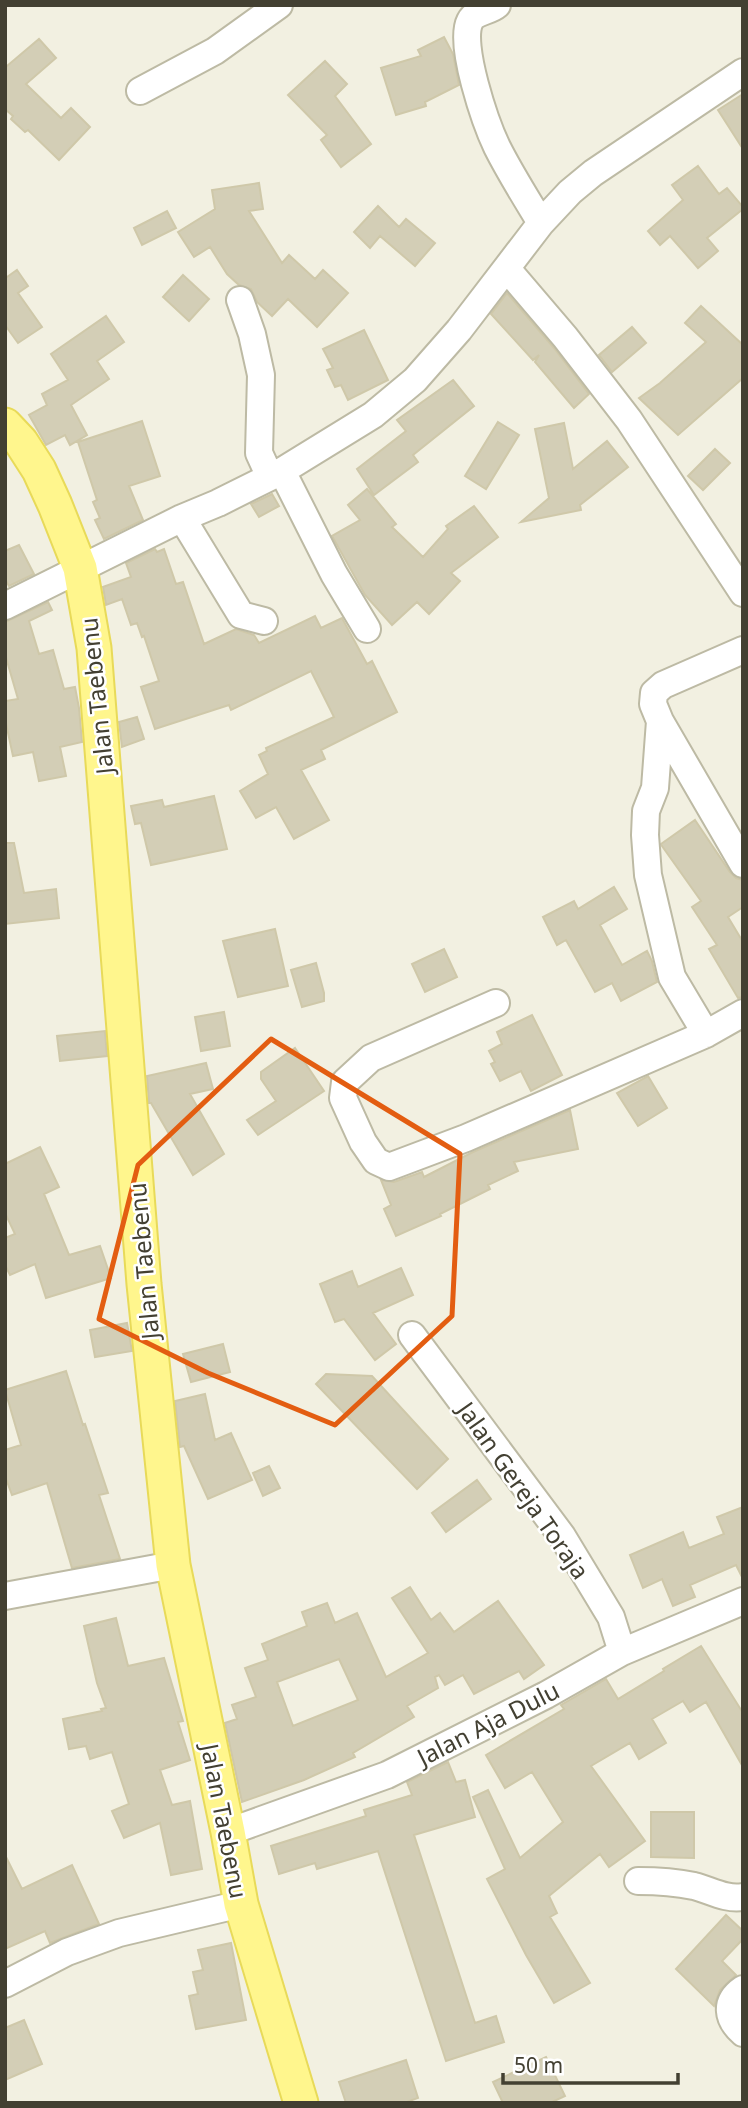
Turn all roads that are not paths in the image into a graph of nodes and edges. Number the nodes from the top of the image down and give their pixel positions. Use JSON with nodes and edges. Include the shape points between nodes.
{"nodes":[{"id":1,"x":279,"y":5,"type":"edge"},
{"id":2,"x":497,"y":5,"type":"edge"},
{"id":3,"x":743,"y":72,"type":"edge"},
{"id":4,"x":139,"y":91,"type":"dead end"},
{"id":5,"x":541,"y":223,"type":"junction"},
{"id":6,"x":507,"y":269,"type":"junction"},
{"id":7,"x":240,"y":300,"type":"dead end"},
{"id":8,"x":5,"y":425,"type":"edge"},
{"id":9,"x":276,"y":474,"type":"junction"},
{"id":10,"x":182,"y":518,"type":"junction"},
{"id":11,"x":80,"y":568,"type":"junction"},
{"id":12,"x":743,"y":593,"type":"edge"},
{"id":13,"x":5,"y":606,"type":"edge"},
{"id":14,"x":264,"y":621,"type":"dead end"},
{"id":15,"x":367,"y":629,"type":"dead end"},
{"id":16,"x":743,"y":650,"type":"edge"},
{"id":17,"x":660,"y":721,"type":"junction"},
{"id":18,"x":743,"y":864,"type":"edge"},
{"id":19,"x":496,"y":1003,"type":"dead end"},
{"id":20,"x":743,"y":1013,"type":"edge"},
{"id":21,"x":706,"y":1034,"type":"junction"},
{"id":22,"x":412,"y":1335,"type":"dead end"},
{"id":23,"x":173,"y":1564,"type":"junction"},
{"id":24,"x":5,"y":1597,"type":"edge"},
{"id":25,"x":743,"y":1601,"type":"edge"},
{"id":26,"x":622,"y":1652,"type":"junction"},
{"id":27,"x":228,"y":1832,"type":"junction"},
{"id":28,"x":638,"y":1881,"type":"dead end"},
{"id":29,"x":743,"y":1897,"type":"edge"},
{"id":30,"x":241,"y":1904,"type":"junction"},
{"id":31,"x":5,"y":1984,"type":"edge"},
{"id":32,"x":743,"y":1989,"type":"edge"},
{"id":33,"x":743,"y":2033,"type":"edge"},
{"id":34,"x":301,"y":2103,"type":"edge"}],
"edges":[{"from":1,"to":4,"type":"street","via":[[215,51]]},
{"from":2,"to":5,"type":"street","via":[[470,21],[466,33],[472,76],[496,146]]},
{"from":3,"to":5,"type":"street","via":[[593,173]]},
{"from":5,"to":6,"type":"street"},
{"from":6,"to":9,"type":"street","via":[[438,355],[397,397]]},
{"from":6,"to":12,"type":"street","via":[[629,420]]},
{"from":7,"to":9,"type":"street","via":[[259,366],[259,453]]},
{"from":8,"to":11,"type":"main road","name":"Jalan Taebenu","via":[[39,470]]},
{"from":9,"to":10,"type":"street"},
{"from":9,"to":15,"type":"street"},
{"from":10,"to":11,"type":"street"},
{"from":10,"to":14,"type":"street","via":[[241,615]]},
{"from":11,"to":13,"type":"street"},
{"from":11,"to":23,"type":"main road","name":"Jalan Taebenu","via":[[94,648],[143,1270]]},
{"from":16,"to":17,"type":"street","via":[[663,685],[654,693],[653,704]]},
{"from":17,"to":18,"type":"street"},
{"from":17,"to":21,"type":"street","via":[[654,788],[646,811],[648,875],[672,977]]},
{"from":19,"to":21,"type":"street","via":[[371,1058],[345,1082],[343,1098],[376,1161],[389,1167],[466,1138]]},
{"from":20,"to":21,"type":"street"},
{"from":22,"to":26,"type":"street","name":"Jalan Gereja Toraja","via":[[562,1536],[611,1617]]},
{"from":23,"to":24,"type":"street"},
{"from":23,"to":27,"type":"main road","name":"Jalan Taebenu"},
{"from":25,"to":26,"type":"street","name":"Jalan Aja Dulu"},
{"from":26,"to":27,"type":"street","name":"Jalan Aja Dulu","via":[[387,1775]]},
{"from":27,"to":30,"type":"main road","name":"Jalan Taebenu"},
{"from":28,"to":29,"type":"street","via":[[664,1880],[734,1899]]},
{"from":30,"to":31,"type":"street","via":[[119,1933],[67,1952]]},
{"from":30,"to":34,"type":"main road","name":"Jalan Taebenu"},
{"from":32,"to":33,"type":"street","via":[[730,2007],[734,2025]]}]}
